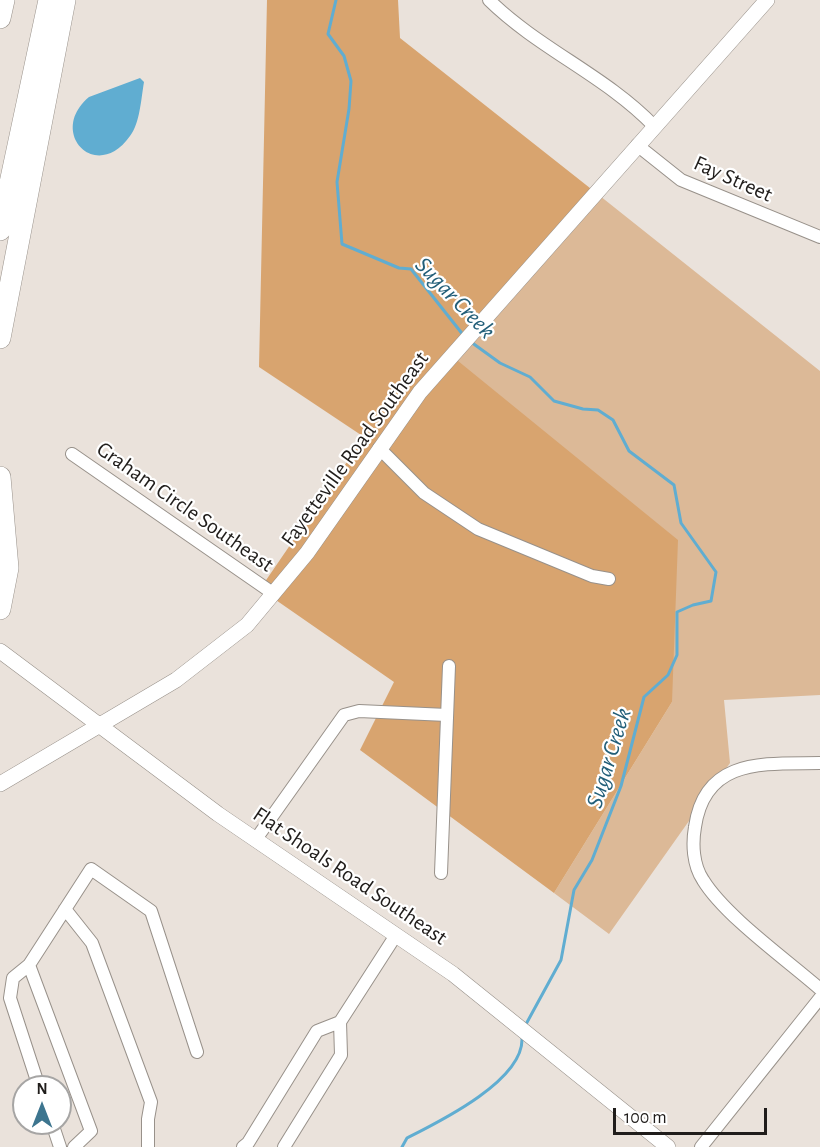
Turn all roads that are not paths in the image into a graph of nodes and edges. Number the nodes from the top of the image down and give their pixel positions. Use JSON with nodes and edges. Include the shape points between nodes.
{"nodes":[{"id":1,"x":4,"y":0,"type":"edge"},
{"id":2,"x":49,"y":0,"type":"edge"},
{"id":3,"x":65,"y":0,"type":"edge"},
{"id":4,"x":489,"y":0,"type":"edge"},
{"id":5,"x":767,"y":0,"type":"edge"},
{"id":6,"x":0,"y":18,"type":"edge"},
{"id":7,"x":654,"y":126,"type":"junction"},
{"id":8,"x":637,"y":145,"type":"junction"},
{"id":9,"x":0,"y":230,"type":"edge"},
{"id":10,"x":820,"y":237,"type":"edge"},
{"id":11,"x":0,"y":338,"type":"edge"},
{"id":12,"x":379,"y":448,"type":"junction"},
{"id":13,"x":72,"y":454,"type":"dead end"},
{"id":14,"x":0,"y":477,"type":"edge"},
{"id":15,"x":609,"y":579,"type":"dead end"},
{"id":16,"x":274,"y":594,"type":"junction"},
{"id":17,"x":0,"y":609,"type":"edge"},
{"id":18,"x":0,"y":651,"type":"edge"},
{"id":19,"x":449,"y":666,"type":"dead end"},
{"id":20,"x":447,"y":715,"type":"junction"},
{"id":21,"x":100,"y":726,"type":"junction"},
{"id":22,"x":820,"y":763,"type":"edge"},
{"id":23,"x":0,"y":784,"type":"edge"},
{"id":24,"x":256,"y":839,"type":"junction"},
{"id":25,"x":441,"y":873,"type":"dead end"},
{"id":26,"x":64,"y":909,"type":"junction"},
{"id":27,"x":396,"y":935,"type":"junction"},
{"id":28,"x":30,"y":965,"type":"junction"},
{"id":29,"x":820,"y":988,"type":"edge"},
{"id":30,"x":820,"y":998,"type":"edge"},
{"id":31,"x":340,"y":1022,"type":"junction"},
{"id":32,"x":197,"y":1052,"type":"dead end"},
{"id":33,"x":35,"y":1075,"type":"edge"},
{"id":34,"x":74,"y":1147,"type":"edge"},
{"id":35,"x":148,"y":1147,"type":"edge"},
{"id":36,"x":243,"y":1147,"type":"edge"},
{"id":37,"x":284,"y":1147,"type":"edge"},
{"id":38,"x":668,"y":1147,"type":"edge"},
{"id":39,"x":700,"y":1147,"type":"edge"}],
"edges":[{"from":1,"to":6,"type":"highway"},
{"from":2,"to":9,"type":"highway"},
{"from":3,"to":11,"type":"highway"},
{"from":4,"to":7,"type":"street","via":[[535,39],[636,108]]},
{"from":5,"to":7,"type":"street","name":"Fayetteville Road Southeast"},
{"from":7,"to":8,"type":"street","name":"Fayetteville Road Southeast"},
{"from":8,"to":10,"type":"street","name":"Fay Street","via":[[687,183]]},
{"from":8,"to":12,"type":"street","name":"Fayetteville Road Southeast","via":[[420,393]]},
{"from":12,"to":15,"type":"street","via":[[424,494],[478,529],[592,576]]},
{"from":12,"to":16,"type":"street","name":"Fayetteville Road Southeast"},
{"from":13,"to":16,"type":"street","name":"Graham Circle Southeast"},
{"from":14,"to":17,"type":"highway","via":[[8,568]]},
{"from":16,"to":21,"type":"street","name":"Fayetteville Road Southeast","via":[[223,646]]},
{"from":18,"to":21,"type":"street","name":"Flat Shoals Road Southeast"},
{"from":19,"to":20,"type":"street"},
{"from":20,"to":24,"type":"street","via":[[359,711],[344,715]]},
{"from":20,"to":25,"type":"street"},
{"from":21,"to":23,"type":"street","name":"Fayetteville Road Southeast"},
{"from":21,"to":24,"type":"street","name":"Flat Shoals Road Southeast"},
{"from":22,"to":29,"type":"street","via":[[756,764],[730,772],[711,786],[701,800],[694,850],[702,880],[723,903]]},
{"from":24,"to":27,"type":"street","name":"Flat Shoals Road Southeast"},
{"from":26,"to":28,"type":"street"},
{"from":26,"to":32,"type":"street","via":[[91,869],[151,911]]},
{"from":26,"to":35,"type":"street","via":[[92,943],[151,1102]]},
{"from":27,"to":31,"type":"street"},
{"from":27,"to":38,"type":"street","name":"Flat Shoals Road Southeast","via":[[453,974]]},
{"from":28,"to":33,"type":"street","via":[[13,978],[10,998]]},
{"from":28,"to":34,"type":"street","via":[[91,1131]]},
{"from":30,"to":39,"type":"street"},
{"from":31,"to":36,"type":"street","via":[[316,1031]]},
{"from":31,"to":37,"type":"street","via":[[341,1055]]}]}
